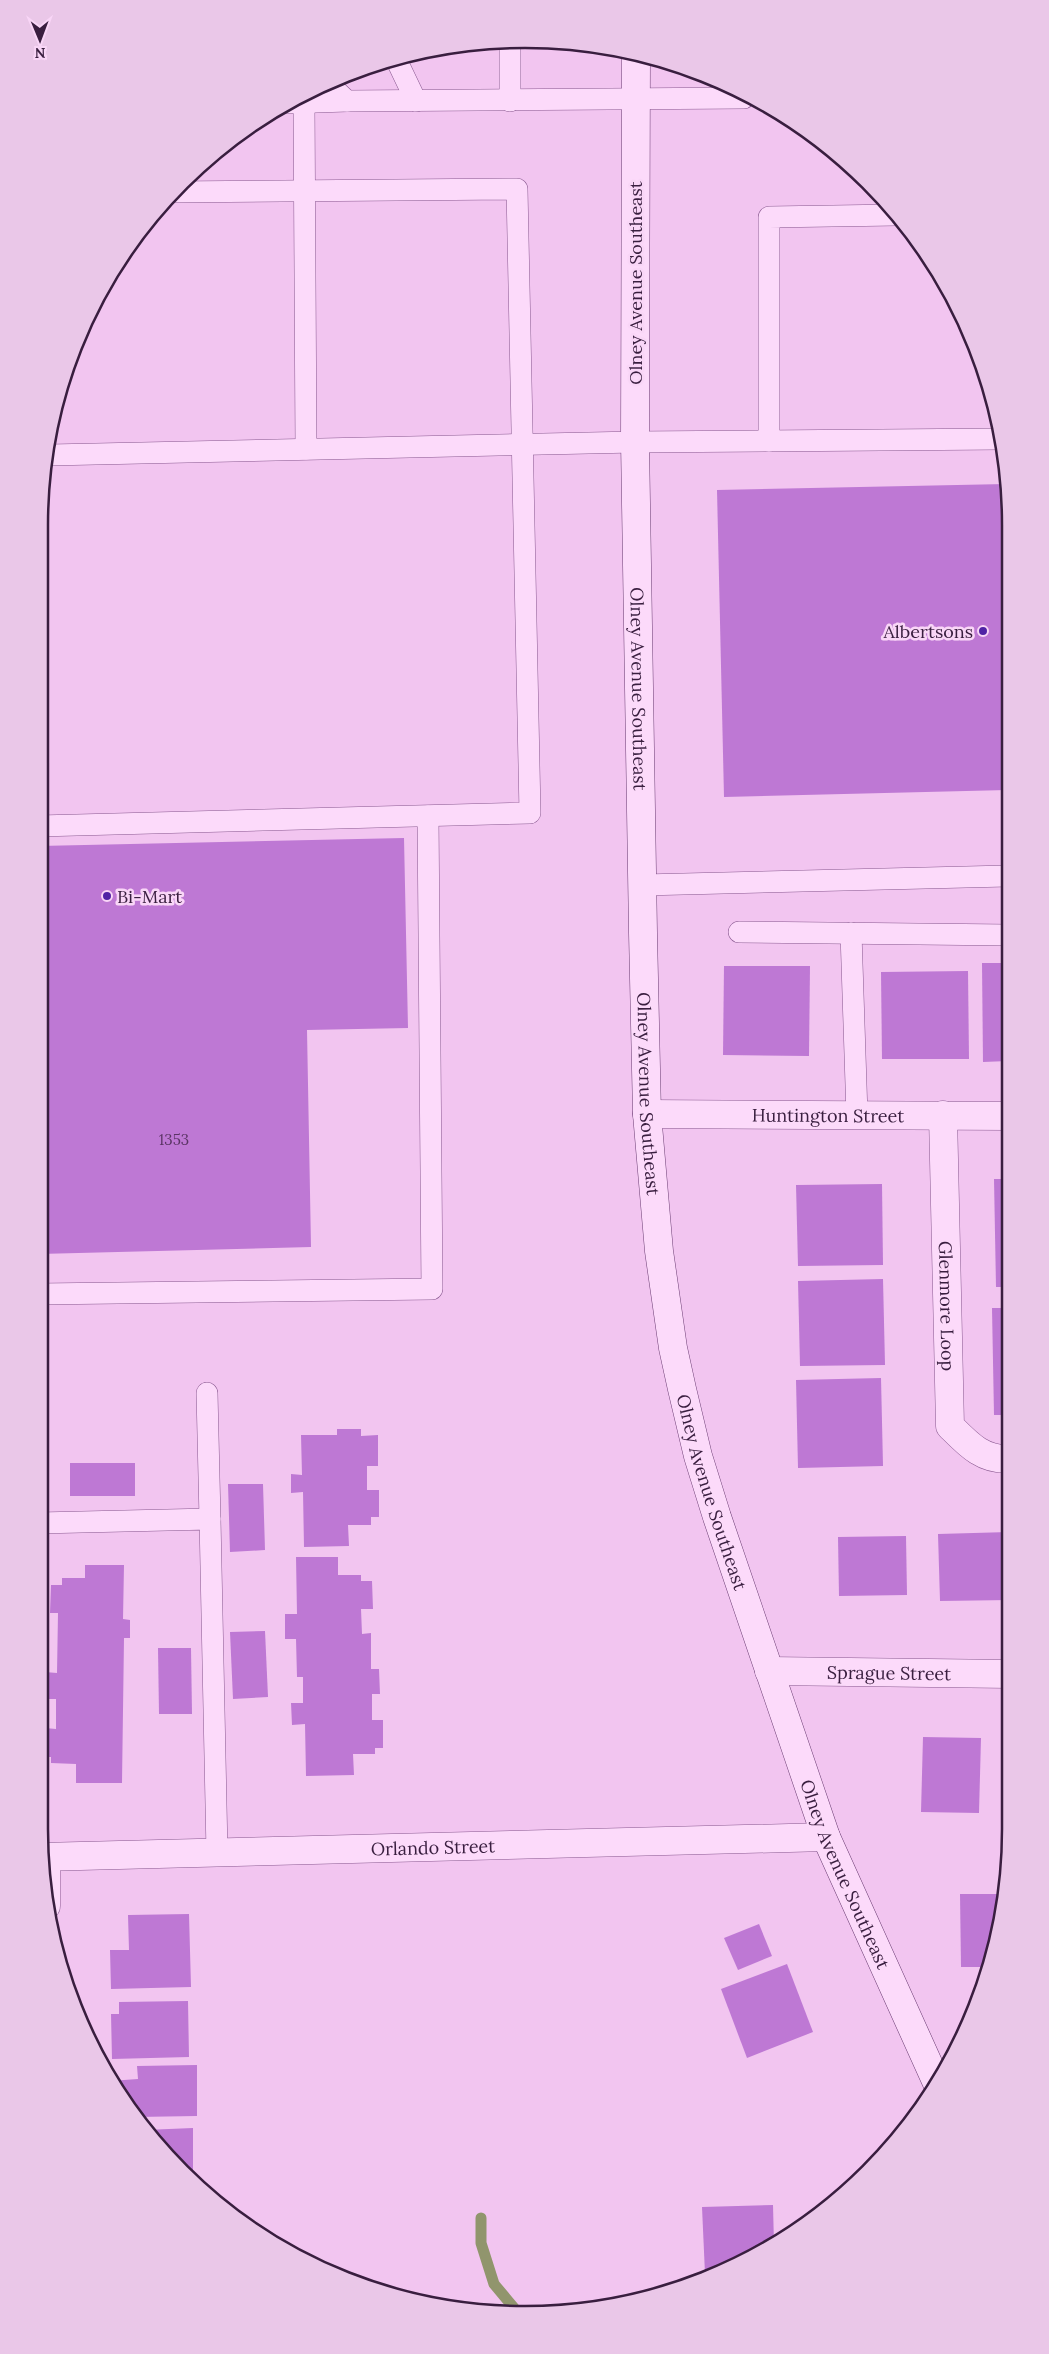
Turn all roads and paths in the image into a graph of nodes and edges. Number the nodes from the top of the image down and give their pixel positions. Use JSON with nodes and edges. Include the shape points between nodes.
{"nodes":[{"id":1,"x":510,"y":48,"type":"edge"},
{"id":2,"x":636,"y":61,"type":"edge"},
{"id":3,"x":399,"y":65,"type":"edge"},
{"id":4,"x":334,"y":88,"type":"edge"},
{"id":5,"x":737,"y":98,"type":"edge"},
{"id":6,"x":636,"y":100,"type":"junction"},
{"id":7,"x":348,"y":101,"type":"junction"},
{"id":8,"x":416,"y":101,"type":"junction"},
{"id":9,"x":510,"y":101,"type":"junction"},
{"id":10,"x":303,"y":103,"type":"edge"},
{"id":11,"x":295,"y":106,"type":"edge"},
{"id":12,"x":304,"y":191,"type":"junction"},
{"id":13,"x":183,"y":192,"type":"edge"},
{"id":14,"x":887,"y":215,"type":"edge"},
{"id":15,"x":993,"y":439,"type":"edge"},
{"id":16,"x":769,"y":441,"type":"junction"},
{"id":17,"x":635,"y":442,"type":"junction"},
{"id":18,"x":522,"y":445,"type":"junction"},
{"id":19,"x":306,"y":449,"type":"junction"},
{"id":20,"x":53,"y":455,"type":"edge"},
{"id":21,"x":428,"y":816,"type":"junction"},
{"id":22,"x":48,"y":826,"type":"edge"},
{"id":23,"x":1002,"y":876,"type":"edge"},
{"id":24,"x":643,"y":885,"type":"junction"},
{"id":25,"x":739,"y":932,"type":"dead end"},
{"id":26,"x":851,"y":933,"type":"junction"},
{"id":27,"x":1002,"y":934,"type":"edge"},
{"id":28,"x":648,"y":1114,"type":"junction"},
{"id":29,"x":856,"y":1115,"type":"junction"},
{"id":30,"x":943,"y":1115,"type":"junction"},
{"id":31,"x":1002,"y":1116,"type":"edge"},
{"id":32,"x":48,"y":1294,"type":"edge"},
{"id":33,"x":207,"y":1393,"type":"dead end"},
{"id":34,"x":1002,"y":1460,"type":"edge"},
{"id":35,"x":210,"y":1519,"type":"junction"},
{"id":36,"x":48,"y":1523,"type":"edge"},
{"id":37,"x":769,"y":1671,"type":"junction"},
{"id":38,"x":1002,"y":1674,"type":"edge"},
{"id":39,"x":826,"y":1837,"type":"junction"},
{"id":40,"x":217,"y":1852,"type":"junction"},
{"id":41,"x":49,"y":1857,"type":"edge"},
{"id":42,"x":933,"y":2075,"type":"edge"}],
"edges":[{"from":1,"to":9,"type":"lane"},
{"from":2,"to":6,"type":"main road","name":"Olney Avenue Southeast"},
{"from":3,"to":8,"type":"lane"},
{"from":4,"to":7,"type":"lane"},
{"from":5,"to":6,"type":"lane"},
{"from":6,"to":9,"type":"lane"},
{"from":6,"to":17,"type":"main road","name":"Olney Avenue Southeast"},
{"from":7,"to":8,"type":"lane"},
{"from":7,"to":10,"type":"lane"},
{"from":8,"to":9,"type":"lane"},
{"from":11,"to":12,"type":"lane"},
{"from":12,"to":13,"type":"lane"},
{"from":12,"to":18,"type":"lane","via":[[517,188]]},
{"from":12,"to":19,"type":"lane"},
{"from":14,"to":16,"type":"lane","via":[[769,217]]},
{"from":15,"to":16,"type":"lane"},
{"from":16,"to":17,"type":"lane"},
{"from":17,"to":18,"type":"lane"},
{"from":17,"to":24,"type":"main road","name":"Olney Avenue Southeast"},
{"from":18,"to":19,"type":"lane"},
{"from":18,"to":21,"type":"lane","via":[[530,813]]},
{"from":19,"to":20,"type":"lane"},
{"from":21,"to":22,"type":"lane"},
{"from":21,"to":32,"type":"lane","via":[[432,1289]]},
{"from":23,"to":24,"type":"lane"},
{"from":24,"to":28,"type":"main road","name":"Olney Avenue Southeast"},
{"from":25,"to":26,"type":"lane"},
{"from":26,"to":27,"type":"lane"},
{"from":26,"to":29,"type":"lane"},
{"from":28,"to":29,"type":"main road","name":"Huntington Street"},
{"from":28,"to":37,"type":"main road","name":"Olney Avenue Southeast","via":[[659,1251],[673,1348],[698,1456]]},
{"from":29,"to":30,"type":"main road","name":"Huntington Street"},
{"from":30,"to":31,"type":"main road","name":"Huntington Street"},
{"from":30,"to":34,"type":"main road","name":"Glenmore Loop","via":[[950,1426],[974,1451]]},
{"from":33,"to":35,"type":"lane"},
{"from":35,"to":36,"type":"lane"},
{"from":35,"to":40,"type":"lane"},
{"from":37,"to":38,"type":"main road","name":"Sprague Street"},
{"from":37,"to":39,"type":"main road","name":"Olney Avenue Southeast"},
{"from":39,"to":40,"type":"main road","name":"Orlando Street"},
{"from":39,"to":42,"type":"main road","name":"Olney Avenue Southeast"},
{"from":40,"to":41,"type":"main road","name":"Orlando Street"}]}
